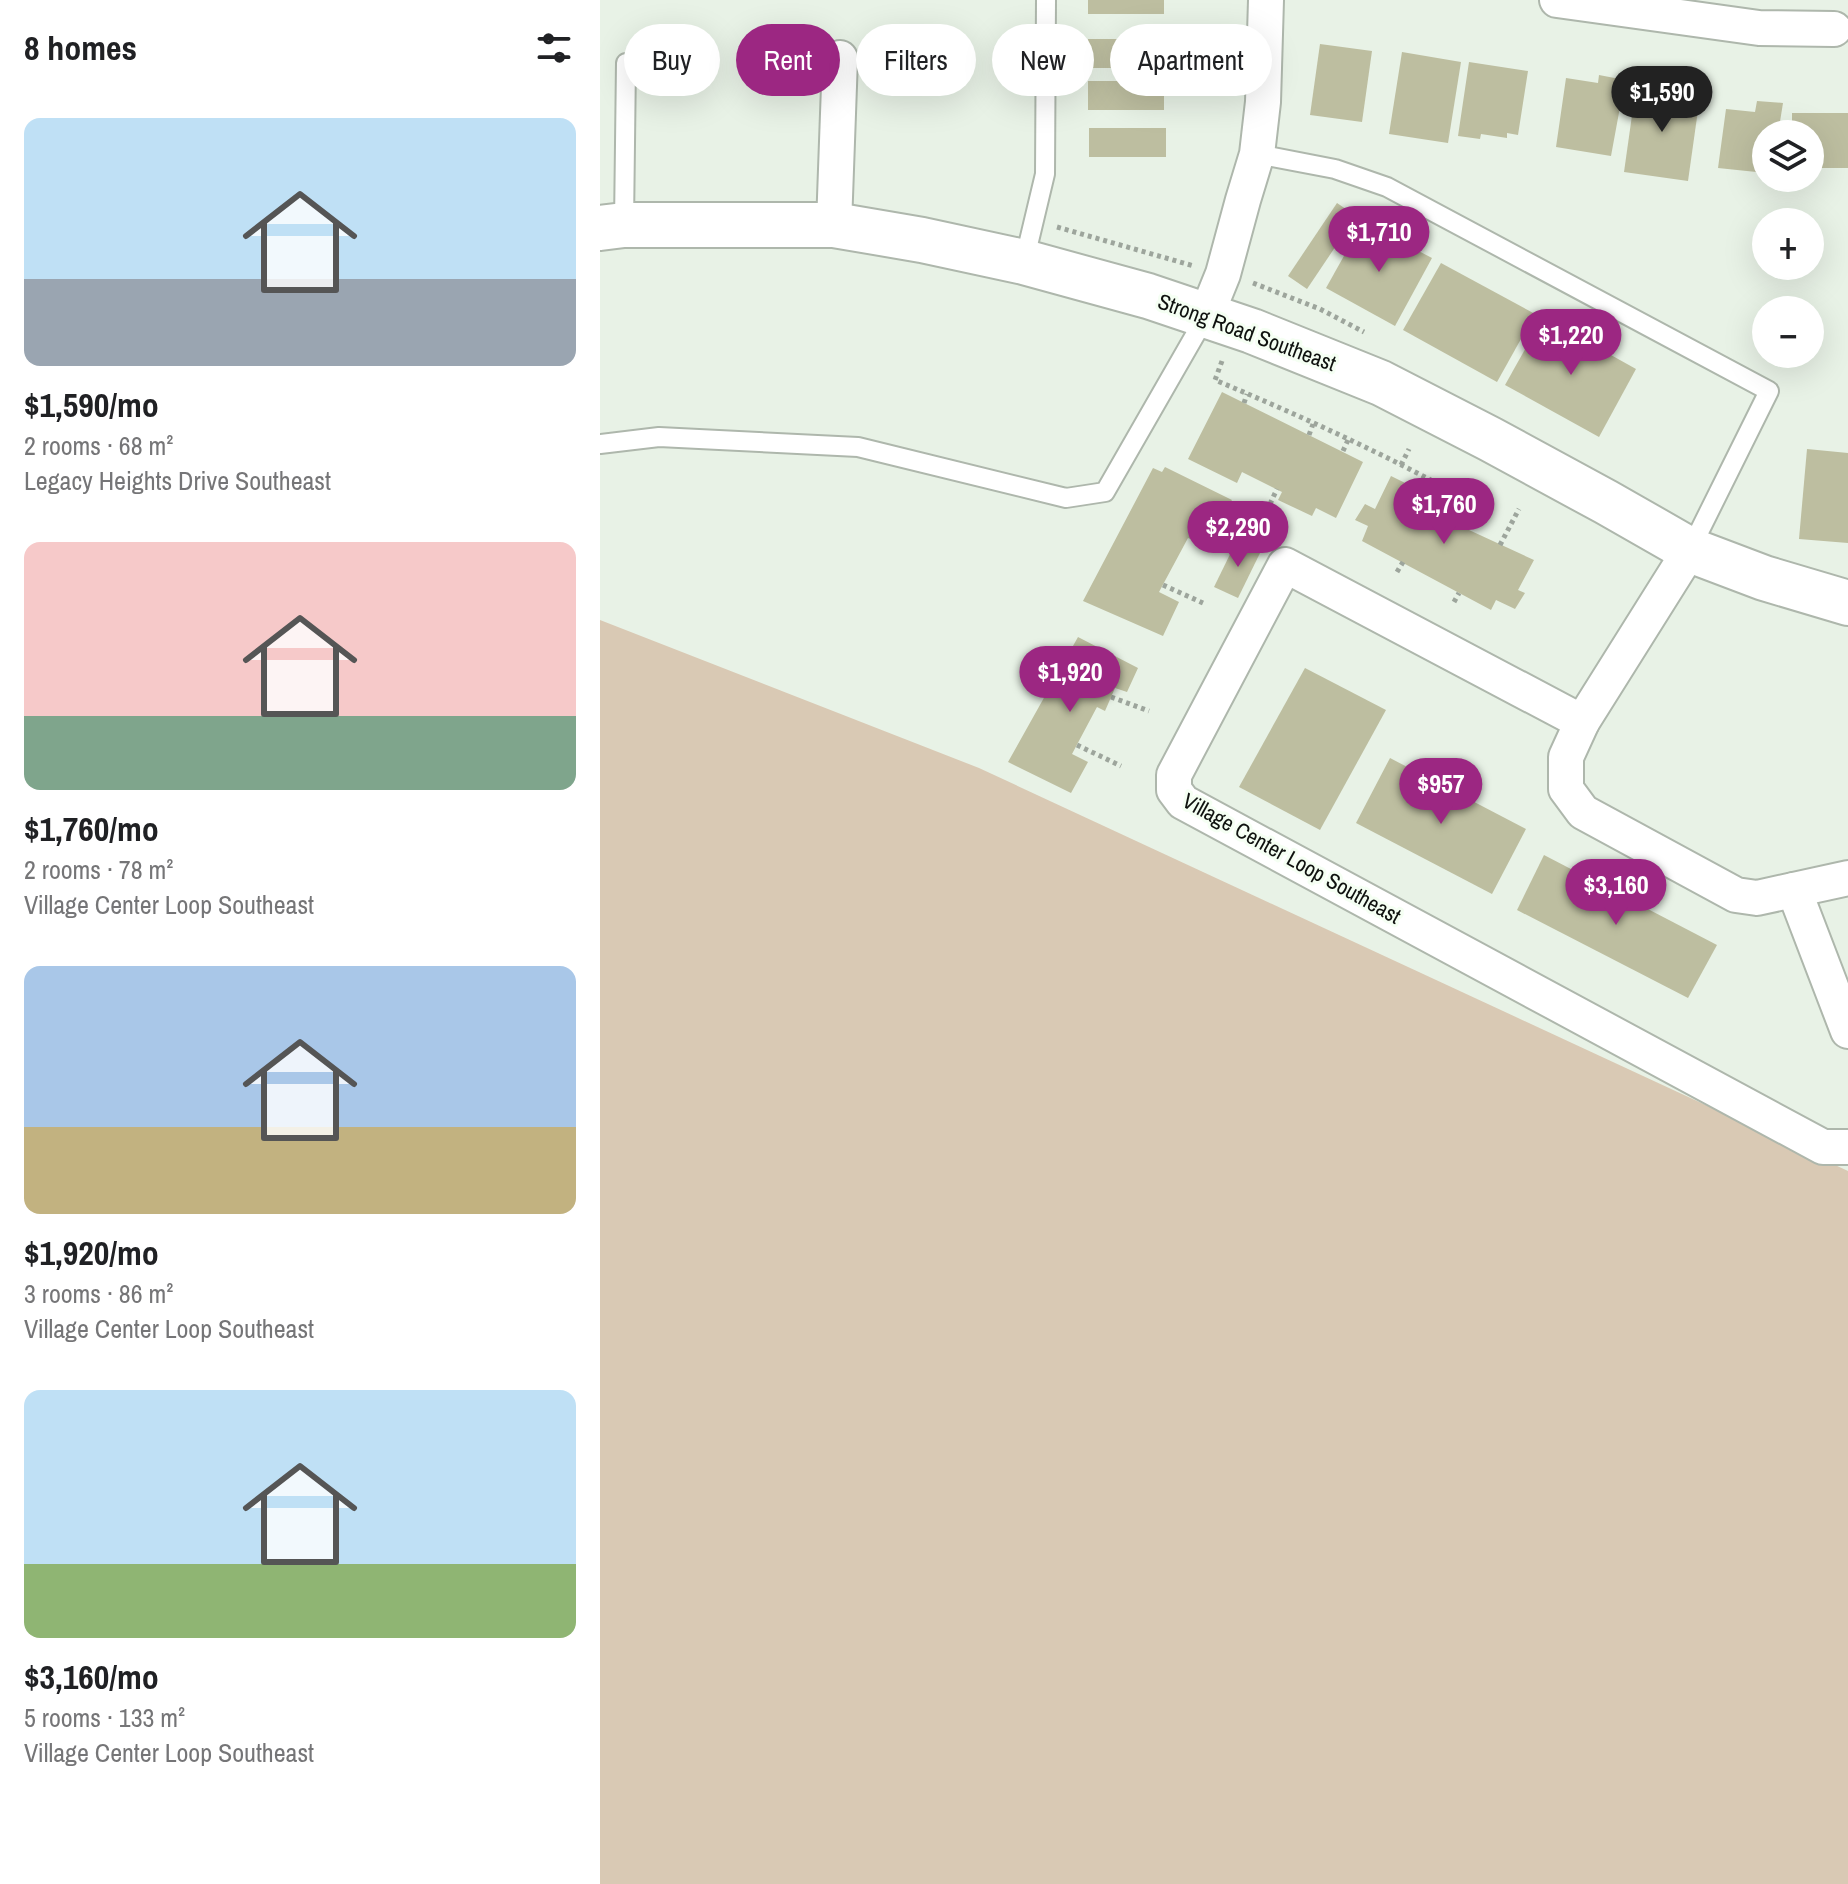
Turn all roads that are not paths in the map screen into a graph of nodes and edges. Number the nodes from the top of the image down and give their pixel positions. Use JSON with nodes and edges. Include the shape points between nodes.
{"nodes":[{"id":1,"x":1046,"y":0,"type":"edge"},
{"id":2,"x":1266,"y":0,"type":"edge"},
{"id":3,"x":1557,"y":0,"type":"edge"},
{"id":4,"x":1650,"y":6,"type":"edge"},
{"id":5,"x":1841,"y":24,"type":"edge"},
{"id":6,"x":624,"y":86,"type":"edge"},
{"id":7,"x":839,"y":96,"type":"edge"},
{"id":8,"x":1257,"y":154,"type":"junction"},
{"id":9,"x":834,"y":225,"type":"junction"},
{"id":10,"x":612,"y":227,"type":"edge"},
{"id":11,"x":1024,"y":262,"type":"junction"},
{"id":12,"x":1206,"y":316,"type":"junction"},
{"id":13,"x":600,"y":444,"type":"edge"},
{"id":14,"x":1690,"y":550,"type":"junction"},
{"id":15,"x":1848,"y":603,"type":"edge"},
{"id":16,"x":1582,"y":722,"type":"junction"},
{"id":17,"x":1848,"y":878,"type":"edge"},
{"id":18,"x":1794,"y":890,"type":"junction"},
{"id":19,"x":1848,"y":1031,"type":"edge"},
{"id":20,"x":1848,"y":1147,"type":"edge"}],
"edges":[{"from":1,"to":11,"type":"lane","via":[[1045,174]]},
{"from":2,"to":8,"type":"street"},
{"from":3,"to":4,"type":"street"},
{"from":4,"to":5,"type":"street","via":[[1759,28]]},
{"from":6,"to":10,"type":"lane"},
{"from":7,"to":9,"type":"street"},
{"from":8,"to":12,"type":"street"},
{"from":8,"to":14,"type":"lane","via":[[1335,169],[1387,187],[1769,391]]},
{"from":9,"to":10,"type":"street","name":"Strong Road Southeast"},
{"from":9,"to":11,"type":"street","name":"Strong Road Southeast"},
{"from":11,"to":12,"type":"street","name":"Strong Road Southeast"},
{"from":12,"to":13,"type":"lane","via":[[1105,492],[1066,498],[858,447],[659,437]]},
{"from":12,"to":14,"type":"street","name":"Strong Road Southeast","via":[[1381,383]]},
{"from":14,"to":15,"type":"street","name":"Strong Road Southeast"},
{"from":14,"to":16,"type":"street"},
{"from":16,"to":18,"type":"street","via":[[1566,757],[1566,789],[1583,812],[1736,895],[1757,898]]},
{"from":16,"to":20,"type":"street","name":"Village Center Loop Southeast","via":[[1285,565],[1174,775],[1174,790],[1183,802],[1823,1147]]},
{"from":17,"to":18,"type":"street"},
{"from":18,"to":19,"type":"street"}]}
